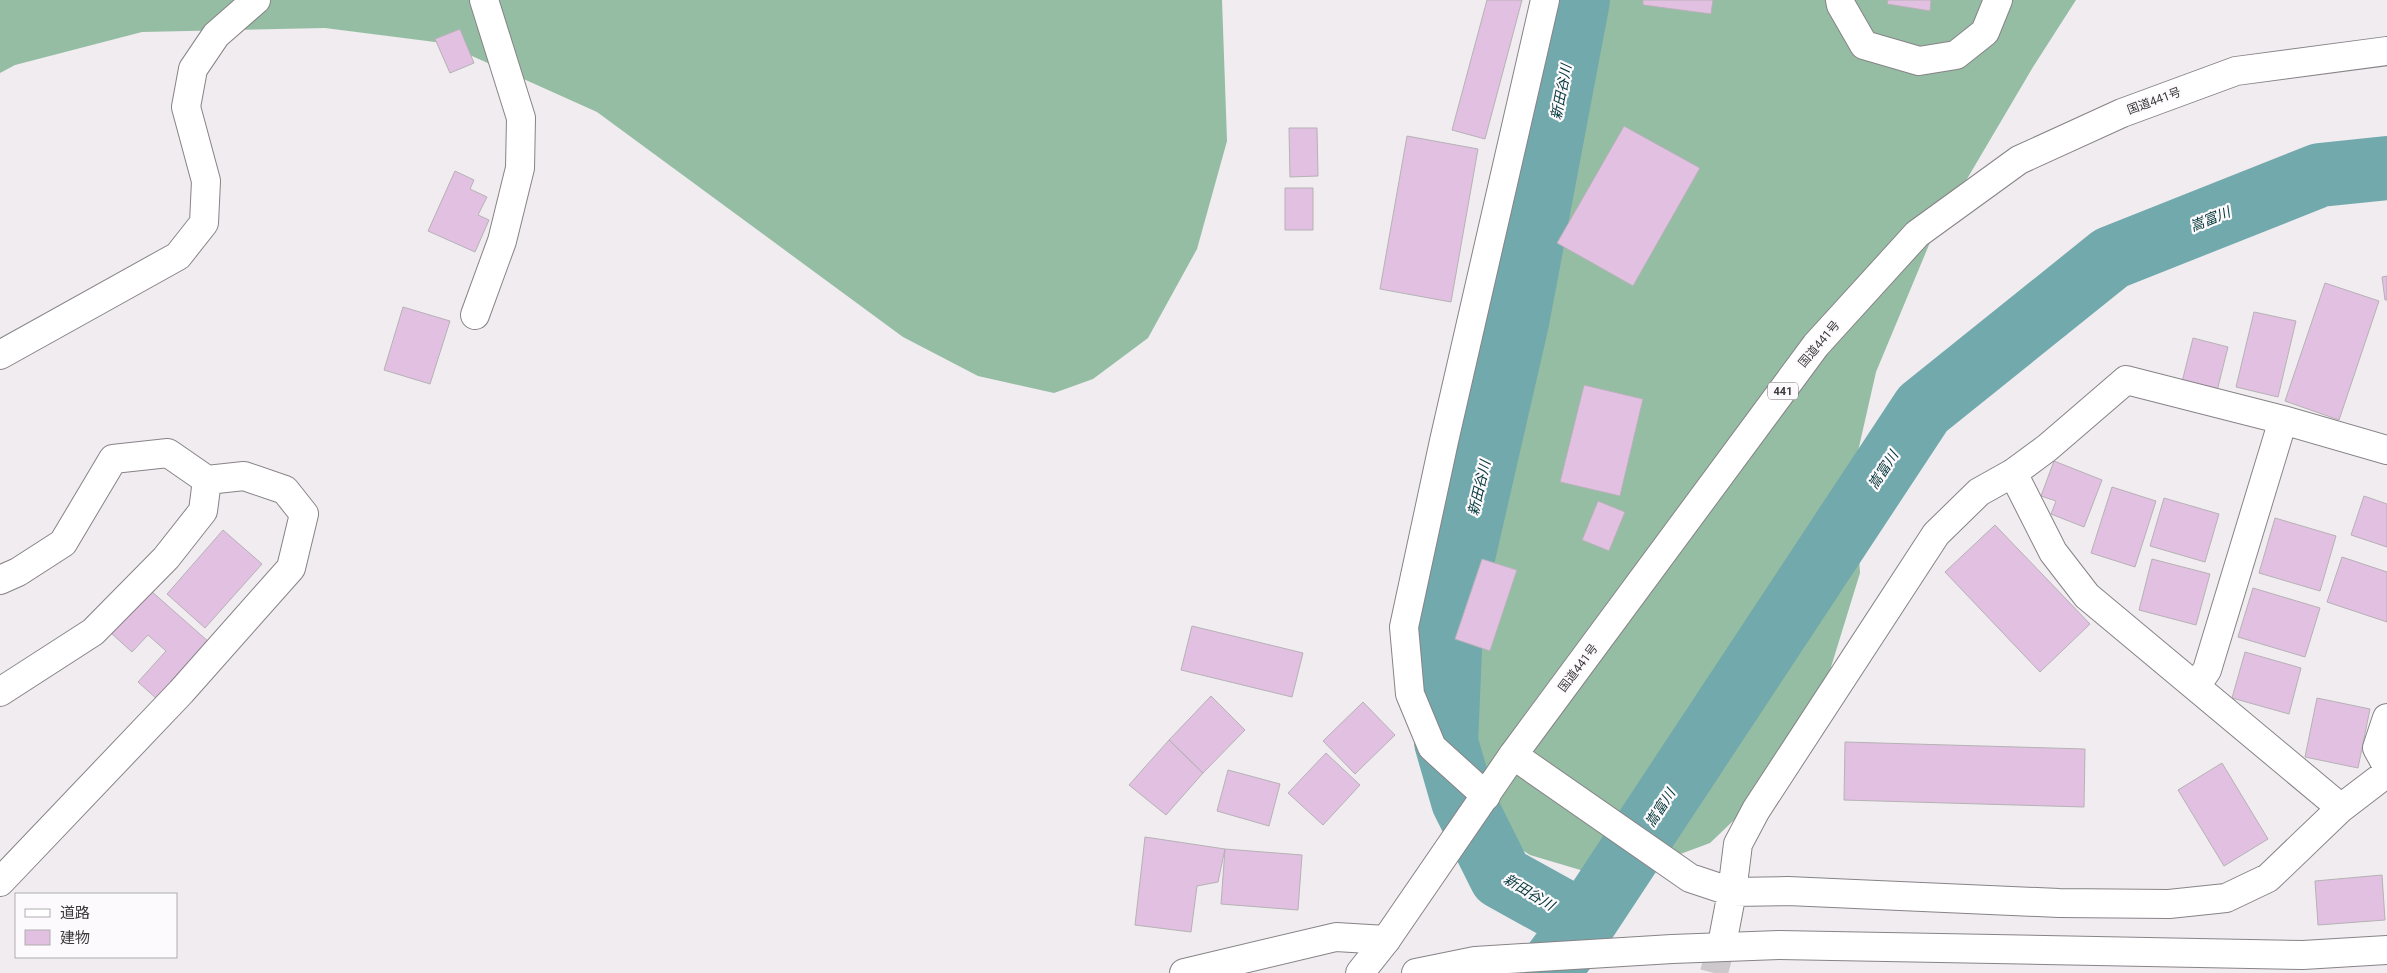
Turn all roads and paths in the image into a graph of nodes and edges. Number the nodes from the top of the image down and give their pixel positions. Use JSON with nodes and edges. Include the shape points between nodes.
{"nodes":[{"id":1,"x":256,"y":0,"type":"edge"},
{"id":2,"x":484,"y":0,"type":"edge"},
{"id":3,"x":1545,"y":0,"type":"edge"},
{"id":4,"x":1840,"y":0,"type":"edge"},
{"id":5,"x":1998,"y":0,"type":"edge"},
{"id":6,"x":2387,"y":51,"type":"edge"},
{"id":7,"x":475,"y":315,"type":"dead end"},
{"id":8,"x":0,"y":355,"type":"edge"},
{"id":9,"x":2284,"y":420,"type":"junction"},
{"id":10,"x":2387,"y":450,"type":"edge"},
{"id":11,"x":2013,"y":473,"type":"junction"},
{"id":12,"x":207,"y":480,"type":"junction"},
{"id":13,"x":0,"y":580,"type":"edge"},
{"id":14,"x":2196,"y":686,"type":"junction"},
{"id":15,"x":0,"y":692,"type":"edge"},
{"id":16,"x":2387,"y":718,"type":"edge"},
{"id":17,"x":1513,"y":755,"type":"junction"},
{"id":18,"x":2387,"y":766,"type":"edge"},
{"id":19,"x":2387,"y":773,"type":"edge"},
{"id":20,"x":1486,"y":796,"type":"junction"},
{"id":21,"x":2341,"y":808,"type":"junction"},
{"id":22,"x":0,"y":882,"type":"edge"},
{"id":23,"x":1732,"y":892,"type":"junction"},
{"id":24,"x":1724,"y":934,"type":"tunnel mouth"},
{"id":25,"x":1386,"y":940,"type":"junction"},
{"id":26,"x":2387,"y":950,"type":"edge"},
{"id":27,"x":1184,"y":973,"type":"edge"},
{"id":28,"x":1360,"y":973,"type":"edge"},
{"id":29,"x":1416,"y":973,"type":"edge"}],
"edges":[{"from":1,"to":8,"type":"main road","via":[[216,35],[193,69],[186,107],[206,181],[204,223],[178,256]]},
{"from":2,"to":7,"type":"main road","via":[[521,118],[520,168],[502,241]]},
{"from":3,"to":20,"type":"main road","via":[[1404,628],[1410,694],[1432,747]]},
{"from":4,"to":5,"type":"main road","via":[[1864,46],[1919,61],[1956,54],[1963,49],[1985,32]]},
{"from":6,"to":17,"type":"main road","name":"国道441号","number":"441","via":[[2236,71],[2122,113],[2019,160],[1917,234],[1816,345]]},
{"from":9,"to":10,"type":"main road"},
{"from":9,"to":11,"type":"main road","via":[[2126,380]]},
{"from":9,"to":14,"type":"main road","via":[[2207,670]]},
{"from":11,"to":14,"type":"main road","via":[[2053,552],[2087,596]]},
{"from":11,"to":23,"type":"main road","via":[[1979,492],[1936,534],[1756,810],[1738,844]]},
{"from":12,"to":13,"type":"main road","via":[[168,453],[113,459],[63,542]]},
{"from":12,"to":15,"type":"main road","via":[[203,512],[166,558],[93,632]]},
{"from":12,"to":22,"type":"main road","via":[[244,476],[285,490],[304,514],[291,568],[181,692]]},
{"from":14,"to":21,"type":"main road"},
{"from":16,"to":18,"type":"main road","via":[[2378,748]]},
{"from":17,"to":20,"type":"main road","name":"国道441号","number":"441"},
{"from":17,"to":23,"type":"main road","via":[[1690,878]]},
{"from":19,"to":21,"type":"main road"},
{"from":20,"to":25,"type":"main road","name":"国道441号","number":"441"},
{"from":21,"to":23,"type":"main road","via":[[2268,878],[2226,898],[2169,904],[2069,903],[1788,890]]},
{"from":23,"to":24,"type":"main road"},
{"from":25,"to":27,"type":"main road","via":[[1336,937]]},
{"from":25,"to":28,"type":"main road","name":"国道441号","number":"441"},
{"from":26,"to":29,"type":"main road","via":[[2303,955],[1779,945],[1475,961]]}]}
